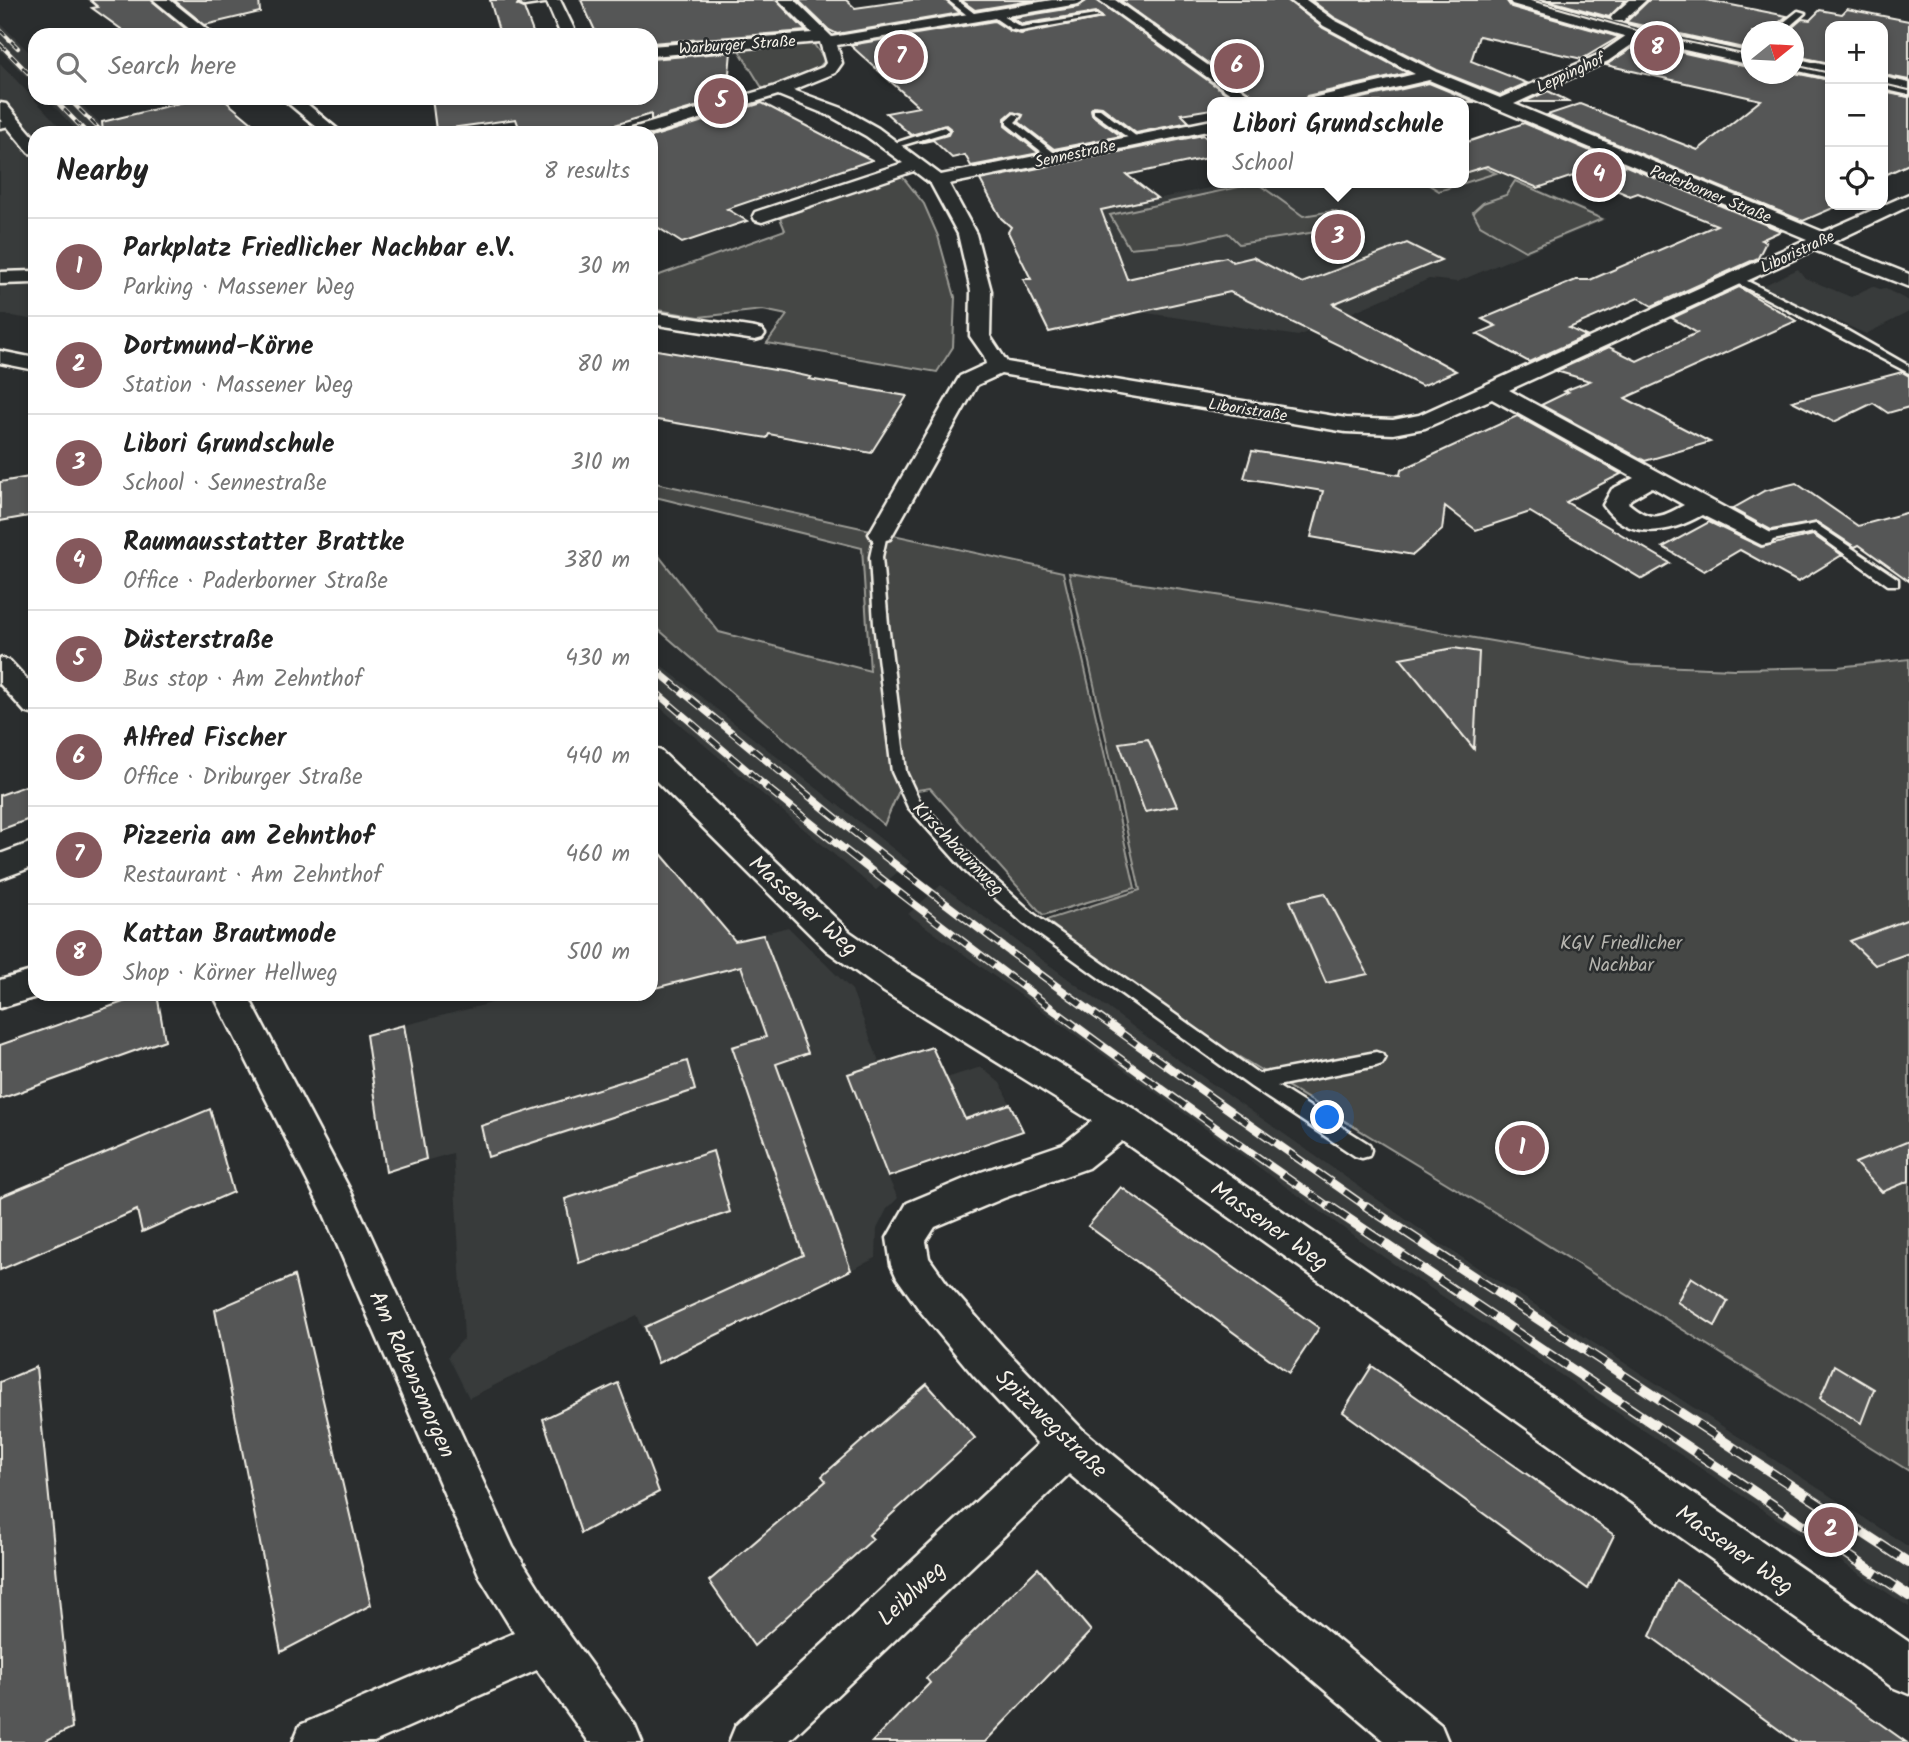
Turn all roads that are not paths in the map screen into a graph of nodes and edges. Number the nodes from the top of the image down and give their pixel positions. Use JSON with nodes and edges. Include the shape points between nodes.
{"nodes":[{"id":1,"x":161,"y":0,"type":"edge"},
{"id":2,"x":553,"y":0,"type":"edge"},
{"id":3,"x":786,"y":0,"type":"edge"},
{"id":4,"x":952,"y":0,"type":"edge"},
{"id":5,"x":1078,"y":0,"type":"edge"},
{"id":6,"x":1106,"y":0,"type":"edge"},
{"id":7,"x":1297,"y":0,"type":"edge"},
{"id":8,"x":1518,"y":0,"type":"edge"},
{"id":9,"x":1563,"y":0,"type":"edge"},
{"id":10,"x":1639,"y":0,"type":"edge"},
{"id":11,"x":523,"y":1,"type":"edge"},
{"id":12,"x":1801,"y":13,"type":"dead end"},
{"id":13,"x":995,"y":14,"type":"junction"},
{"id":14,"x":975,"y":17,"type":"junction"},
{"id":15,"x":1096,"y":17,"type":"dead end"},
{"id":16,"x":1618,"y":18,"type":"junction"},
{"id":17,"x":1791,"y":21,"type":"edge"},
{"id":18,"x":197,"y":28,"type":"edge"},
{"id":19,"x":566,"y":28,"type":"edge"},
{"id":20,"x":1638,"y":34,"type":"junction"},
{"id":21,"x":826,"y":40,"type":"junction"},
{"id":22,"x":1741,"y":49,"type":"edge"},
{"id":23,"x":658,"y":51,"type":"edge"},
{"id":24,"x":1741,"y":56,"type":"edge"},
{"id":25,"x":1804,"y":66,"type":"edge"},
{"id":26,"x":1825,"y":71,"type":"edge"},
{"id":27,"x":1430,"y":75,"type":"junction"},
{"id":28,"x":1887,"y":84,"type":"edge"},
{"id":29,"x":1909,"y":89,"type":"edge"},
{"id":30,"x":779,"y":90,"type":"junction"},
{"id":31,"x":1245,"y":97,"type":"edge"},
{"id":32,"x":1335,"y":97,"type":"edge"},
{"id":33,"x":304,"y":105,"type":"edge"},
{"id":34,"x":1499,"y":105,"type":"junction"},
{"id":35,"x":0,"y":108,"type":"edge"},
{"id":36,"x":1097,"y":111,"type":"dead end"},
{"id":37,"x":1017,"y":116,"type":"dead end"},
{"id":38,"x":5,"y":124,"type":"edge"},
{"id":39,"x":326,"y":126,"type":"edge"},
{"id":40,"x":658,"y":126,"type":"edge"},
{"id":41,"x":1207,"y":126,"type":"edge"},
{"id":42,"x":944,"y":130,"type":"dead end"},
{"id":43,"x":1137,"y":140,"type":"junction"},
{"id":44,"x":28,"y":143,"type":"edge"},
{"id":45,"x":890,"y":146,"type":"junction"},
{"id":46,"x":1054,"y":157,"type":"junction"},
{"id":47,"x":915,"y":165,"type":"junction"},
{"id":48,"x":938,"y":181,"type":"junction"},
{"id":49,"x":1909,"y":199,"type":"edge"},
{"id":50,"x":762,"y":216,"type":"dead end"},
{"id":51,"x":1820,"y":241,"type":"junction"},
{"id":52,"x":28,"y":277,"type":"edge"},
{"id":53,"x":0,"y":278,"type":"edge"},
{"id":54,"x":1737,"y":279,"type":"junction"},
{"id":55,"x":1909,"y":281,"type":"edge"},
{"id":56,"x":658,"y":319,"type":"edge"},
{"id":57,"x":755,"y":334,"type":"dead end"},
{"id":58,"x":0,"y":357,"type":"edge"},
{"id":59,"x":28,"y":363,"type":"edge"},
{"id":60,"x":998,"y":367,"type":"junction"},
{"id":61,"x":1909,"y":370,"type":"edge"},
{"id":62,"x":1494,"y":391,"type":"junction"},
{"id":63,"x":1652,"y":478,"type":"junction"},
{"id":64,"x":1703,"y":505,"type":"junction"},
{"id":65,"x":881,"y":534,"type":"joint"},
{"id":66,"x":1762,"y":538,"type":"joint"},
{"id":67,"x":1893,"y":582,"type":"dead end"},
{"id":68,"x":0,"y":667,"type":"edge"},
{"id":69,"x":28,"y":697,"type":"edge"},
{"id":70,"x":658,"y":765,"type":"edge"},
{"id":71,"x":28,"y":856,"type":"edge"},
{"id":72,"x":0,"y":867,"type":"edge"},
{"id":73,"x":28,"y":986,"type":"edge"},
{"id":74,"x":0,"y":993,"type":"edge"},
{"id":75,"x":234,"y":1001,"type":"edge"},
{"id":76,"x":1376,"y":1059,"type":"dead end"},
{"id":77,"x":1257,"y":1082,"type":"junction"},
{"id":78,"x":1121,"y":1120,"type":"junction"},
{"id":79,"x":1362,"y":1150,"type":"dead end"},
{"id":80,"x":1068,"y":1445,"type":"junction"},
{"id":81,"x":546,"y":1643,"type":"junction"},
{"id":82,"x":1909,"y":1670,"type":"edge"},
{"id":83,"x":317,"y":1742,"type":"edge"},
{"id":84,"x":618,"y":1742,"type":"edge"},
{"id":85,"x":753,"y":1742,"type":"edge"},
{"id":86,"x":1424,"y":1742,"type":"edge"}],
"edges":[{"from":1,"to":18,"type":"street"},
{"from":2,"to":11,"type":"lane"},
{"from":2,"to":19,"type":"street"},
{"from":3,"to":21,"type":"street"},
{"from":4,"to":14,"type":"lane"},
{"from":5,"to":13,"type":"street","name":"Warburger Straße"},
{"from":6,"to":31,"type":"street"},
{"from":7,"to":27,"type":"street","name":"Paderborner Straße","via":[[1329,23]]},
{"from":8,"to":20,"type":"main road"},
{"from":9,"to":16,"type":"main road"},
{"from":10,"to":16,"type":"street"},
{"from":12,"to":17,"type":"lane"},
{"from":13,"to":14,"type":"street","name":"Warburger Straße"},
{"from":13,"to":15,"type":"lane","via":[[1021,29]]},
{"from":14,"to":21,"type":"street","name":"Warburger Straße"},
{"from":16,"to":22,"type":"main road"},
{"from":20,"to":24,"type":"main road"},
{"from":20,"to":34,"type":"street","name":"Leppinghof","via":[[1603,58]]},
{"from":21,"to":23,"type":"street","name":"Warburger Straße"},
{"from":21,"to":30,"type":"street","via":[[834,63],[829,70]]},
{"from":25,"to":26,"type":"main road"},
{"from":27,"to":32,"type":"street"},
{"from":27,"to":34,"type":"street","name":"Paderborner Straße"},
{"from":28,"to":29,"type":"main road"},
{"from":30,"to":40,"type":"street"},
{"from":30,"to":45,"type":"street","via":[[836,112]]},
{"from":33,"to":39,"type":"street"},
{"from":34,"to":51,"type":"street","name":"Paderborner Straße"},
{"from":35,"to":38,"type":"street"},
{"from":36,"to":43,"type":"lane"},
{"from":37,"to":46,"type":"lane","via":[[1010,122]]},
{"from":38,"to":44,"type":"street"},
{"from":41,"to":43,"type":"street","name":"Sennestraße"},
{"from":42,"to":45,"type":"lane"},
{"from":43,"to":46,"type":"street","name":"Sennestraße"},
{"from":45,"to":47,"type":"street"},
{"from":46,"to":48,"type":"street","name":"Sennestraße"},
{"from":47,"to":48,"type":"street"},
{"from":47,"to":50,"type":"street"},
{"from":48,"to":60,"type":"street","via":[[967,234],[981,291],[980,336]]},
{"from":49,"to":51,"type":"street","name":"Liboristraße"},
{"from":51,"to":54,"type":"street","name":"Liboristraße"},
{"from":51,"to":55,"type":"street","name":"Paderborner Straße"},
{"from":52,"to":53,"type":"street"},
{"from":54,"to":61,"type":"lane"},
{"from":54,"to":62,"type":"street","name":"Liboristraße"},
{"from":56,"to":57,"type":"street"},
{"from":58,"to":59,"type":"street"},
{"from":60,"to":62,"type":"street","name":"Liboristraße","via":[[1346,425],[1393,427],[1425,421]]},
{"from":60,"to":65,"type":"street","name":"Kirschbaumweg","via":[[968,381]]},
{"from":62,"to":63,"type":"street"},
{"from":63,"to":64,"type":"street"},
{"from":63,"to":64,"type":"street","via":[[1621,494],[1615,505],[1631,520],[1650,526],[1667,524]]},
{"from":64,"to":66,"type":"street"},
{"from":65,"to":77,"type":"lane","name":"Kirschbaumweg","via":[[876,556],[883,638],[899,772],[913,803],[973,869],[1029,919]]},
{"from":66,"to":67,"type":"lane","via":[[1816,528]]},
{"from":68,"to":69,"type":"street"},
{"from":70,"to":78,"type":"street","name":"Massener Weg","via":[[838,941]]},
{"from":71,"to":72,"type":"street"},
{"from":73,"to":74,"type":"street"},
{"from":75,"to":81,"type":"street","name":"Am Rabensmorgen","via":[[338,1204],[497,1563]]},
{"from":76,"to":77,"type":"lane"},
{"from":77,"to":79,"type":"lane","name":"Kirschbaumweg"},
{"from":78,"to":80,"type":"street","name":"Spitzwegstraße","via":[[1076,1156],[921,1215],[906,1238],[911,1265],[935,1299]]},
{"from":78,"to":82,"type":"street","name":"Massener Weg"},
{"from":80,"to":85,"type":"street","name":"Leiblweg"},
{"from":80,"to":86,"type":"street","name":"Spitzwegstraße"},
{"from":81,"to":83,"type":"street"},
{"from":81,"to":84,"type":"street","name":"Am Rabensmorgen"}]}
